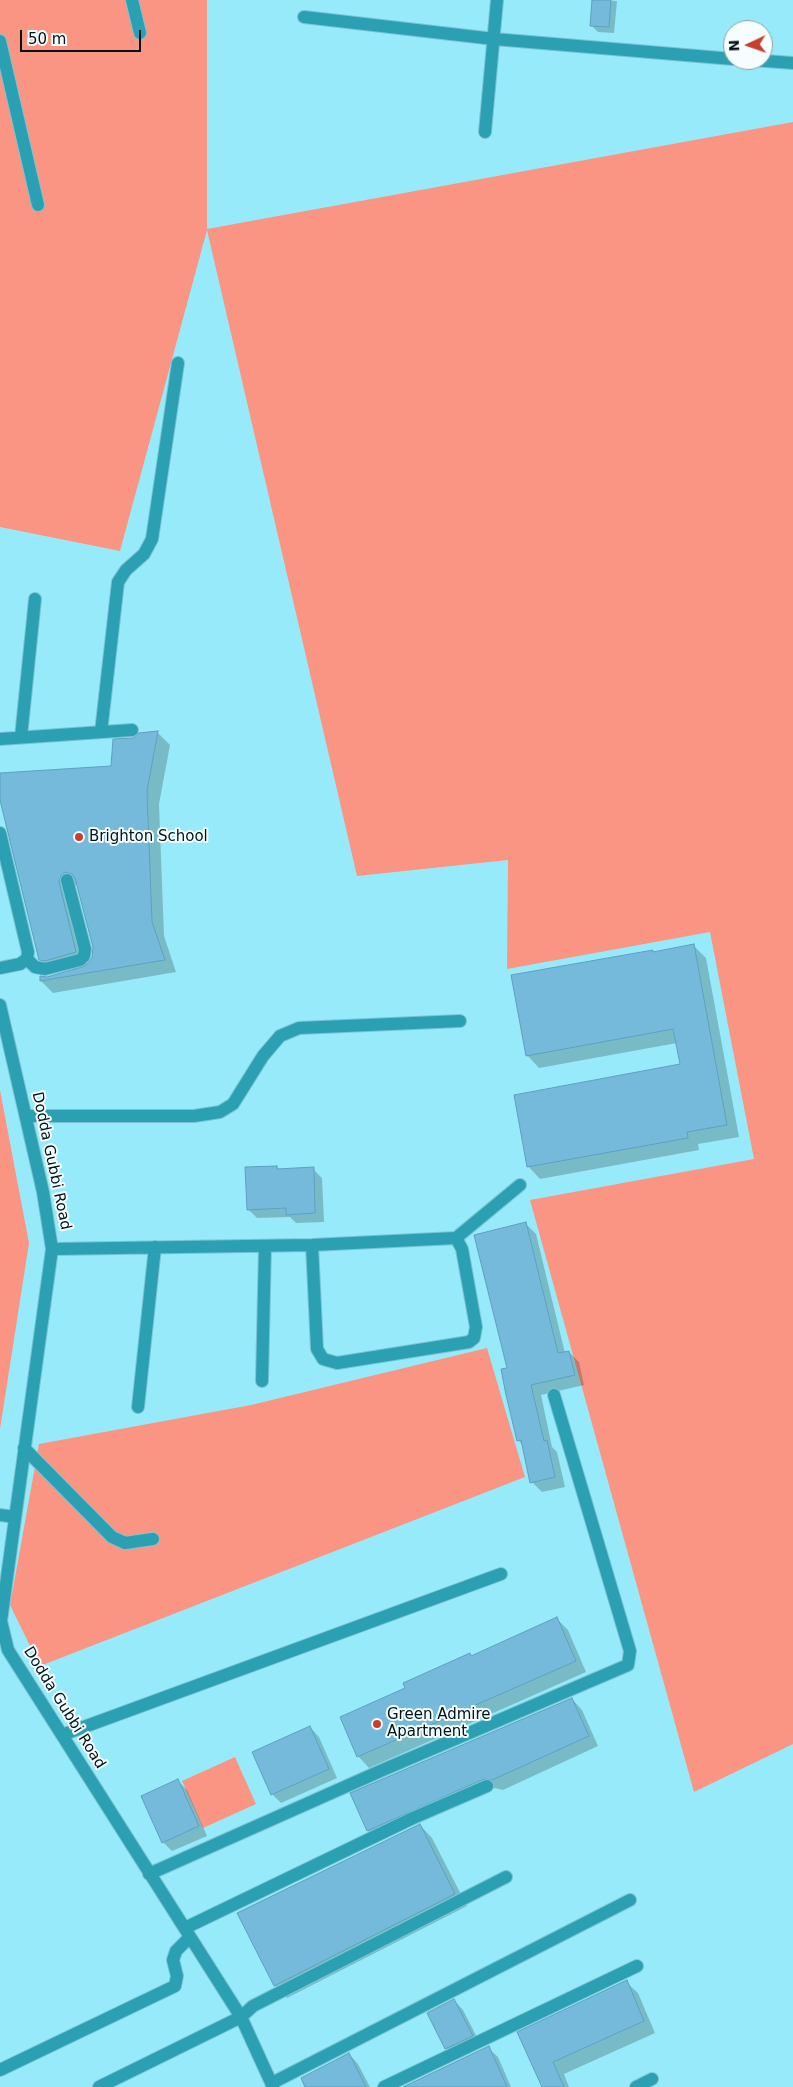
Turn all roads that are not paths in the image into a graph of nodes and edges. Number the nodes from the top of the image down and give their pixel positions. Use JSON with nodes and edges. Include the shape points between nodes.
{"nodes":[{"id":1,"x":132,"y":0,"type":"edge"},
{"id":2,"x":498,"y":0,"type":"edge"},
{"id":3,"x":304,"y":17,"type":"dead end"},
{"id":4,"x":140,"y":33,"type":"dead end"},
{"id":5,"x":494,"y":40,"type":"junction"},
{"id":6,"x":0,"y":41,"type":"edge"},
{"id":7,"x":723,"y":57,"type":"edge"},
{"id":8,"x":773,"y":62,"type":"edge"},
{"id":9,"x":793,"y":63,"type":"edge"},
{"id":10,"x":485,"y":132,"type":"dead end"},
{"id":11,"x":38,"y":205,"type":"dead end"},
{"id":12,"x":178,"y":362,"type":"dead end"},
{"id":13,"x":35,"y":599,"type":"dead end"},
{"id":14,"x":132,"y":730,"type":"dead end"},
{"id":15,"x":101,"y":732,"type":"junction"},
{"id":16,"x":21,"y":737,"type":"junction"},
{"id":17,"x":0,"y":739,"type":"edge"},
{"id":18,"x":0,"y":833,"type":"edge"},
{"id":19,"x":67,"y":880,"type":"dead end"},
{"id":20,"x":27,"y":959,"type":"junction"},
{"id":21,"x":0,"y":968,"type":"edge"},
{"id":22,"x":0,"y":1005,"type":"edge"},
{"id":23,"x":460,"y":1021,"type":"dead end"},
{"id":24,"x":26,"y":1116,"type":"junction"},
{"id":25,"x":520,"y":1185,"type":"dead end"},
{"id":26,"x":456,"y":1238,"type":"junction"},
{"id":27,"x":312,"y":1245,"type":"junction"},
{"id":28,"x":265,"y":1246,"type":"junction"},
{"id":29,"x":155,"y":1247,"type":"junction"},
{"id":30,"x":52,"y":1249,"type":"junction"},
{"id":31,"x":262,"y":1381,"type":"dead end"},
{"id":32,"x":554,"y":1395,"type":"dead end"},
{"id":33,"x":138,"y":1407,"type":"dead end"},
{"id":34,"x":24,"y":1448,"type":"junction"},
{"id":35,"x":0,"y":1515,"type":"edge"},
{"id":36,"x":15,"y":1516,"type":"junction"},
{"id":37,"x":153,"y":1539,"type":"dead end"},
{"id":38,"x":501,"y":1574,"type":"dead end"},
{"id":39,"x":62,"y":1735,"type":"junction"},
{"id":40,"x":487,"y":1786,"type":"dead end"},
{"id":41,"x":149,"y":1874,"type":"junction"},
{"id":42,"x":506,"y":1876,"type":"dead end"},
{"id":43,"x":630,"y":1900,"type":"dead end"},
{"id":44,"x":187,"y":1933,"type":"junction"},
{"id":45,"x":637,"y":1966,"type":"dead end"},
{"id":46,"x":241,"y":2017,"type":"junction"},
{"id":47,"x":0,"y":2070,"type":"edge"},
{"id":48,"x":652,"y":2079,"type":"dead end"},
{"id":49,"x":272,"y":2085,"type":"edge"},
{"id":50,"x":99,"y":2087,"type":"edge"},
{"id":51,"x":384,"y":2087,"type":"edge"},
{"id":52,"x":636,"y":2087,"type":"edge"}],
"edges":[{"from":1,"to":4,"type":"street"},
{"from":2,"to":5,"type":"street"},
{"from":3,"to":5,"type":"street"},
{"from":5,"to":7,"type":"street"},
{"from":5,"to":10,"type":"street"},
{"from":6,"to":11,"type":"street"},
{"from":8,"to":9,"type":"street"},
{"from":12,"to":15,"type":"street","via":[[152,539],[144,554],[118,582]]},
{"from":13,"to":16,"type":"street"},
{"from":14,"to":15,"type":"street"},
{"from":15,"to":16,"type":"street"},
{"from":16,"to":17,"type":"street"},
{"from":18,"to":20,"type":"street"},
{"from":19,"to":20,"type":"street","via":[[85,949],[84,956],[80,960],[45,968],[35,967]]},
{"from":20,"to":21,"type":"street","via":[[20,964]]},
{"from":22,"to":24,"type":"street","name":"Dodda Gubbi Road"},
{"from":23,"to":24,"type":"street","via":[[300,1028],[280,1036],[263,1056],[233,1104],[220,1112],[194,1116]]},
{"from":24,"to":30,"type":"street","name":"Dodda Gubbi Road"},
{"from":25,"to":26,"type":"street"},
{"from":26,"to":27,"type":"street"},
{"from":26,"to":27,"type":"street","via":[[466,1268],[476,1327],[474,1338],[469,1342],[337,1364],[323,1359],[317,1350]]},
{"from":27,"to":28,"type":"street"},
{"from":28,"to":29,"type":"street"},
{"from":28,"to":31,"type":"street"},
{"from":29,"to":30,"type":"street"},
{"from":29,"to":33,"type":"street"},
{"from":30,"to":34,"type":"street","name":"Dodda Gubbi Road"},
{"from":32,"to":41,"type":"street","via":[[630,1651],[628,1665]]},
{"from":34,"to":36,"type":"street","name":"Dodda Gubbi Road"},
{"from":34,"to":37,"type":"street","via":[[112,1536],[125,1543]]},
{"from":35,"to":36,"type":"street"},
{"from":36,"to":39,"type":"street","name":"Dodda Gubbi Road","via":[[1,1621],[8,1650]]},
{"from":38,"to":39,"type":"street"},
{"from":39,"to":41,"type":"street","name":"Dodda Gubbi Road"},
{"from":40,"to":44,"type":"street","via":[[413,1818]]},
{"from":41,"to":44,"type":"street","name":"Dodda Gubbi Road"},
{"from":42,"to":46,"type":"street","via":[[253,2006]]},
{"from":43,"to":49,"type":"street"},
{"from":44,"to":46,"type":"street","name":"Dodda Gubbi Road"},
{"from":44,"to":47,"type":"street","via":[[173,1960],[176,1986]]},
{"from":45,"to":51,"type":"street"},
{"from":46,"to":49,"type":"street","name":"Dodda Gubbi Road"},
{"from":46,"to":50,"type":"street"},
{"from":48,"to":52,"type":"street"}]}
